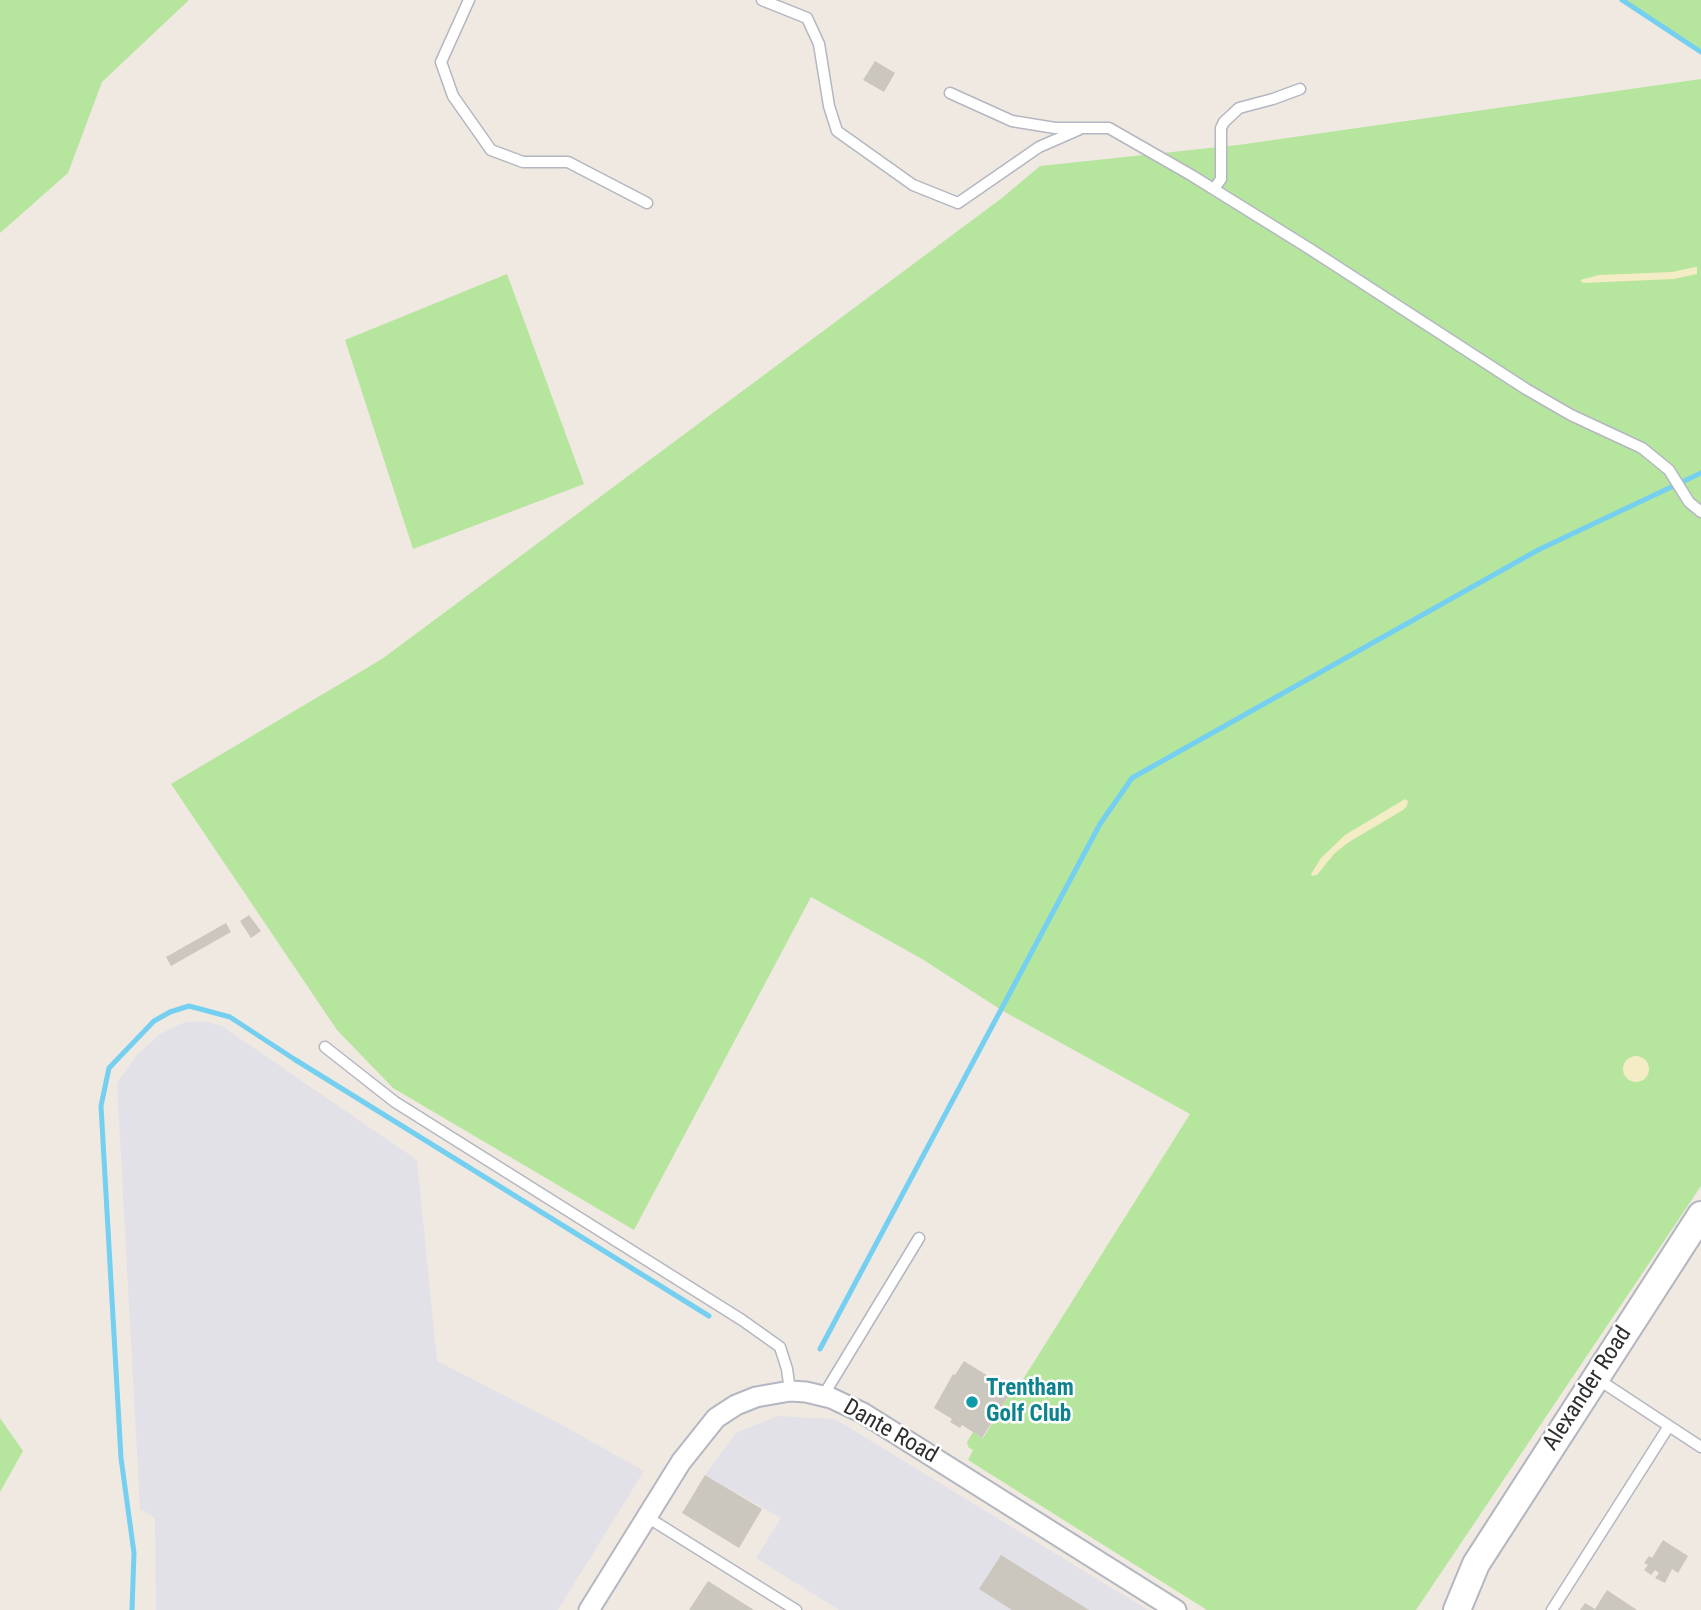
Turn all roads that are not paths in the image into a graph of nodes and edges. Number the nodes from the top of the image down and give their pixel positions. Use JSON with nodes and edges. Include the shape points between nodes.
{"nodes":[{"id":1,"x":469,"y":0,"type":"edge"},
{"id":2,"x":762,"y":0,"type":"edge"},
{"id":3,"x":1300,"y":89,"type":"dead end"},
{"id":4,"x":950,"y":93,"type":"dead end"},
{"id":5,"x":1085,"y":127,"type":"junction"},
{"id":6,"x":1214,"y":189,"type":"junction"},
{"id":7,"x":647,"y":203,"type":"dead end"},
{"id":8,"x":1701,"y":512,"type":"edge"},
{"id":9,"x":325,"y":1046,"type":"dead end"},
{"id":10,"x":1701,"y":1215,"type":"edge"},
{"id":11,"x":919,"y":1238,"type":"dead end"},
{"id":12,"x":1595,"y":1378,"type":"junction"},
{"id":13,"x":790,"y":1391,"type":"junction"},
{"id":14,"x":823,"y":1396,"type":"junction"},
{"id":15,"x":1668,"y":1426,"type":"junction"},
{"id":16,"x":1700,"y":1443,"type":"edge"},
{"id":17,"x":647,"y":1517,"type":"junction"},
{"id":18,"x":1476,"y":1564,"type":"junction"},
{"id":19,"x":589,"y":1610,"type":"edge"},
{"id":20,"x":796,"y":1610,"type":"edge"},
{"id":21,"x":1176,"y":1610,"type":"edge"},
{"id":22,"x":1437,"y":1610,"type":"edge"},
{"id":23,"x":1457,"y":1610,"type":"edge"},
{"id":24,"x":1552,"y":1610,"type":"edge"}],
"edges":[{"from":1,"to":7,"type":"lane","via":[[441,62],[453,96],[491,150],[523,163],[568,163]]},
{"from":2,"to":5,"type":"lane","via":[[807,18],[819,44],[837,131],[914,185],[958,203],[1040,147]]},
{"from":3,"to":6,"type":"lane","via":[[1239,108],[1224,122],[1221,178]]},
{"from":4,"to":5,"type":"lane","via":[[1012,121]]},
{"from":5,"to":6,"type":"lane","via":[[1109,128]]},
{"from":6,"to":8,"type":"lane","via":[[1527,389],[1642,447],[1663,463]]},
{"from":9,"to":13,"type":"lane","via":[[395,1102],[780,1348]]},
{"from":10,"to":12,"type":"street","name":"Alexander Road"},
{"from":11,"to":14,"type":"lane"},
{"from":12,"to":15,"type":"lane"},
{"from":12,"to":18,"type":"street","name":"Alexander Road"},
{"from":13,"to":14,"type":"street","name":"Dante Road"},
{"from":13,"to":17,"type":"street","name":"Dante Road","via":[[756,1397],[716,1419],[697,1439]]},
{"from":14,"to":21,"type":"street","name":"Dante Road","via":[[863,1413]]},
{"from":15,"to":16,"type":"lane"},
{"from":15,"to":24,"type":"lane"},
{"from":17,"to":19,"type":"street","name":"Dante Road"},
{"from":17,"to":20,"type":"lane"},
{"from":18,"to":22,"type":"street","name":"Alexander Road"},
{"from":18,"to":23,"type":"street","name":"Alexander Road"}]}
